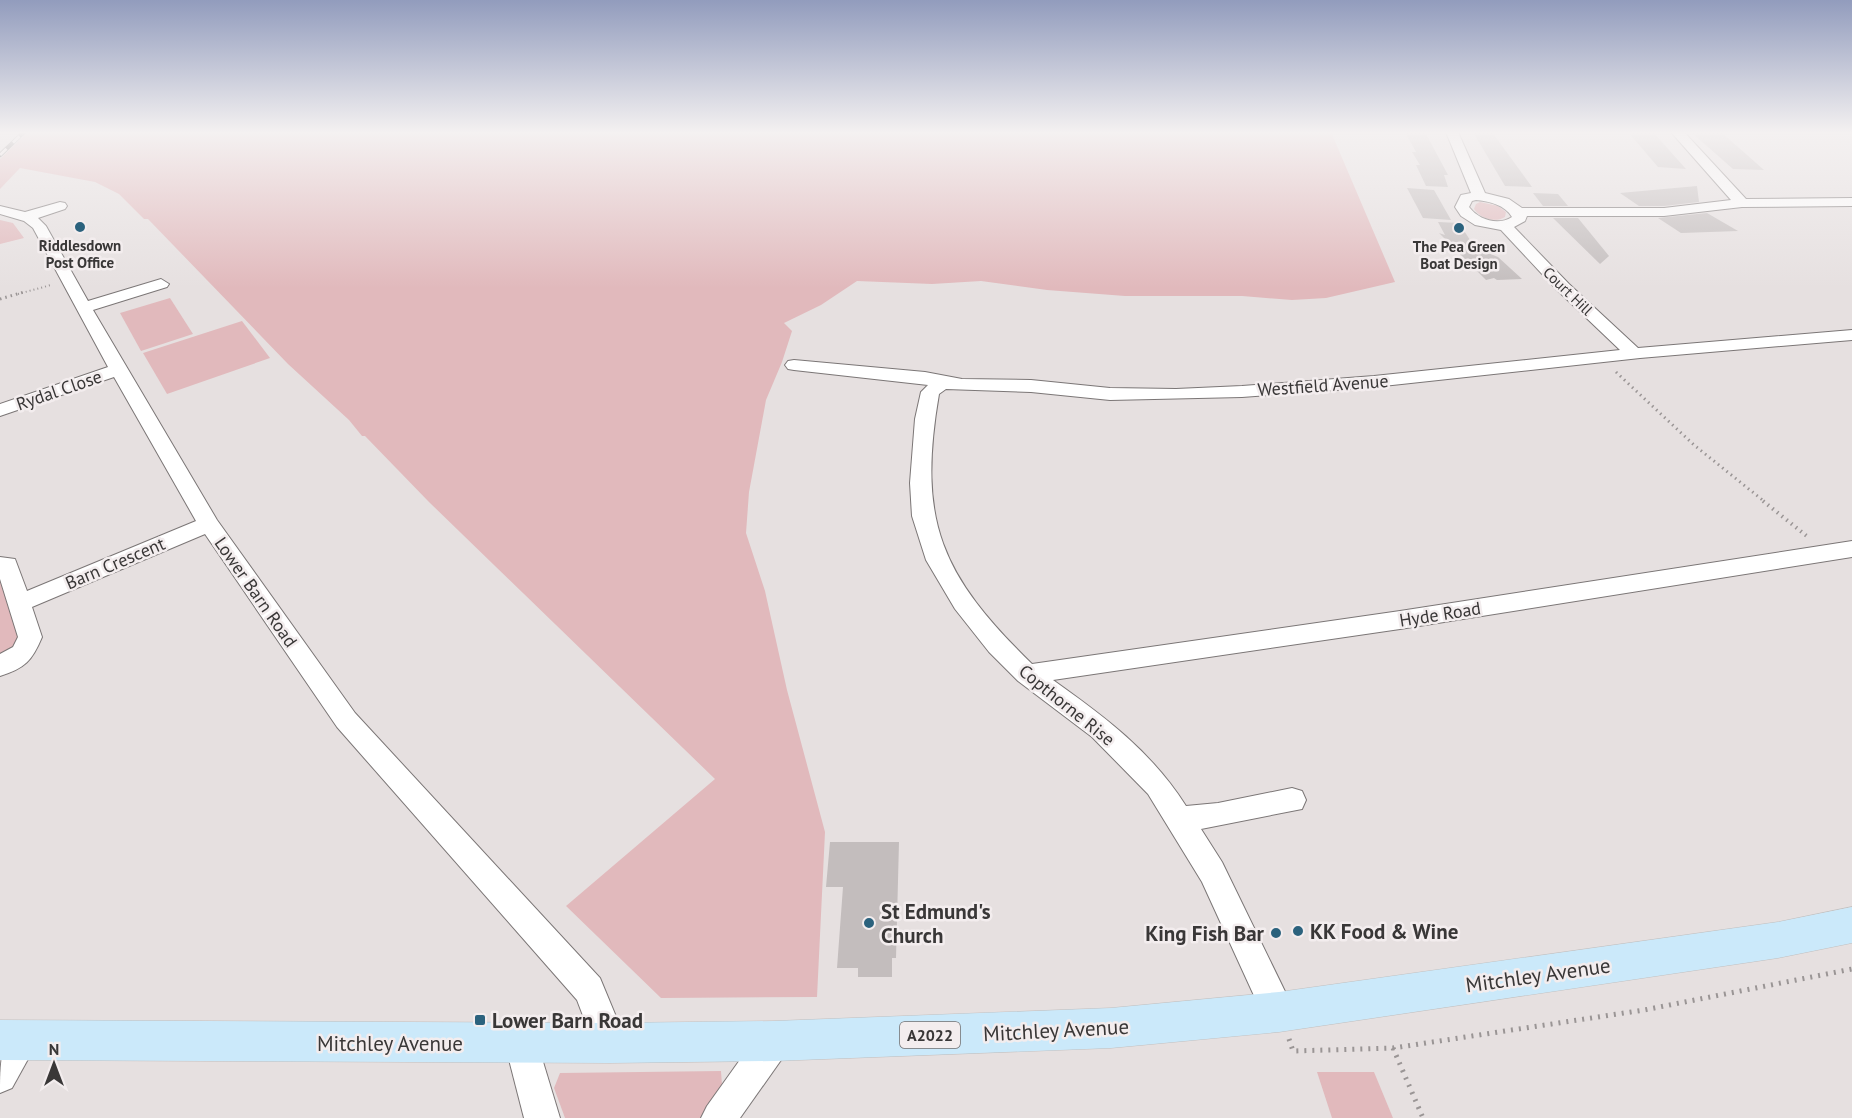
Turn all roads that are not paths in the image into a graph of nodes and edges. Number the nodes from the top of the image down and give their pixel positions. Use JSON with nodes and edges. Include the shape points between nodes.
{"nodes":[{"id":1,"x":1474,"y":184,"type":"edge"},
{"id":2,"x":1725,"y":184,"type":"edge"},
{"id":3,"x":1479,"y":196,"type":"junction"},
{"id":4,"x":1852,"y":202,"type":"edge"},
{"id":5,"x":1742,"y":203,"type":"junction"},
{"id":6,"x":60,"y":206,"type":"dead end"},
{"id":7,"x":0,"y":210,"type":"edge"},
{"id":8,"x":1518,"y":212,"type":"junction"},
{"id":9,"x":26,"y":217,"type":"junction"},
{"id":10,"x":1504,"y":225,"type":"junction"},
{"id":11,"x":161,"y":284,"type":"dead end"},
{"id":12,"x":83,"y":308,"type":"junction"},
{"id":13,"x":1852,"y":335,"type":"edge"},
{"id":14,"x":1635,"y":354,"type":"junction"},
{"id":15,"x":795,"y":365,"type":"dead end"},
{"id":16,"x":118,"y":370,"type":"junction"},
{"id":17,"x":940,"y":384,"type":"junction"},
{"id":18,"x":0,"y":410,"type":"edge"},
{"id":19,"x":209,"y":524,"type":"junction"},
{"id":20,"x":1852,"y":549,"type":"edge"},
{"id":21,"x":0,"y":565,"type":"edge"},
{"id":22,"x":20,"y":603,"type":"junction"},
{"id":23,"x":0,"y":666,"type":"edge"},
{"id":24,"x":1027,"y":674,"type":"junction"},
{"id":25,"x":1292,"y":800,"type":"dead end"},
{"id":26,"x":1179,"y":819,"type":"junction"},
{"id":27,"x":1852,"y":925,"type":"edge"},
{"id":28,"x":1279,"y":1012,"type":"junction"},
{"id":29,"x":11,"y":1040,"type":"edge"},
{"id":30,"x":774,"y":1041,"type":"junction"},
{"id":31,"x":610,"y":1043,"type":"junction"},
{"id":32,"x":522,"y":1044,"type":"junction"},
{"id":33,"x":0,"y":1076,"type":"edge"},
{"id":34,"x":542,"y":1118,"type":"edge"},
{"id":35,"x":719,"y":1118,"type":"edge"}],
"edges":[{"from":1,"to":3,"type":"street"},
{"from":2,"to":5,"type":"street"},
{"from":3,"to":8,"type":"street","via":[[1500,201]]},
{"from":3,"to":10,"type":"street","via":[[1464,200],[1464,212],[1481,222]]},
{"from":4,"to":5,"type":"street"},
{"from":5,"to":8,"type":"street","via":[[1664,212]]},
{"from":6,"to":9,"type":"street"},
{"from":7,"to":9,"type":"street"},
{"from":8,"to":10,"type":"street","via":[[1517,221]]},
{"from":9,"to":12,"type":"street","name":"Lower Barn Road","via":[[39,226]]},
{"from":10,"to":14,"type":"street","name":"Court Hill"},
{"from":11,"to":12,"type":"street"},
{"from":12,"to":16,"type":"street","name":"Lower Barn Road"},
{"from":13,"to":14,"type":"street","name":"Westfield Avenue"},
{"from":14,"to":17,"type":"street","name":"Westfield Avenue","via":[[1409,379],[1197,394],[1108,394],[1027,385]]},
{"from":15,"to":17,"type":"street","name":"Westfield Avenue","via":[[925,378]]},
{"from":16,"to":18,"type":"street","name":"Rydal Close"},
{"from":16,"to":19,"type":"street","name":"Lower Barn Road"},
{"from":17,"to":24,"type":"street","name":"Copthorne Rise","via":[[930,392],[925,419],[920,483],[923,516],[937,560],[963,603]]},
{"from":19,"to":22,"type":"street","name":"Barn Crescent"},
{"from":19,"to":31,"type":"street","name":"Lower Barn Road","via":[[346,720],[589,989]]},
{"from":20,"to":24,"type":"street","name":"Hyde Road"},
{"from":21,"to":22,"type":"street","via":[[8,565]]},
{"from":22,"to":23,"type":"street","via":[[30,637],[28,645],[23,653]]},
{"from":24,"to":26,"type":"street","name":"Copthorne Rise","via":[[1101,729],[1158,786]]},
{"from":25,"to":26,"type":"street"},
{"from":26,"to":28,"type":"street","name":"Copthorne Rise","via":[[1212,872]]},
{"from":27,"to":28,"type":"main road","name":"Mitchley Avenue","number":"A2022","via":[[1779,940]]},
{"from":28,"to":30,"type":"main road","name":"Mitchley Avenue","number":"A2022","via":[[1111,1028]]},
{"from":29,"to":32,"type":"main road","name":"Mitchley Avenue","number":"A2022"},
{"from":29,"to":33,"type":"street"},
{"from":30,"to":31,"type":"main road","name":"Mitchley Avenue","number":"A2022"},
{"from":30,"to":35,"type":"street"},
{"from":31,"to":32,"type":"main road","name":"Mitchley Avenue","number":"A2022"},
{"from":32,"to":34,"type":"street"}]}
